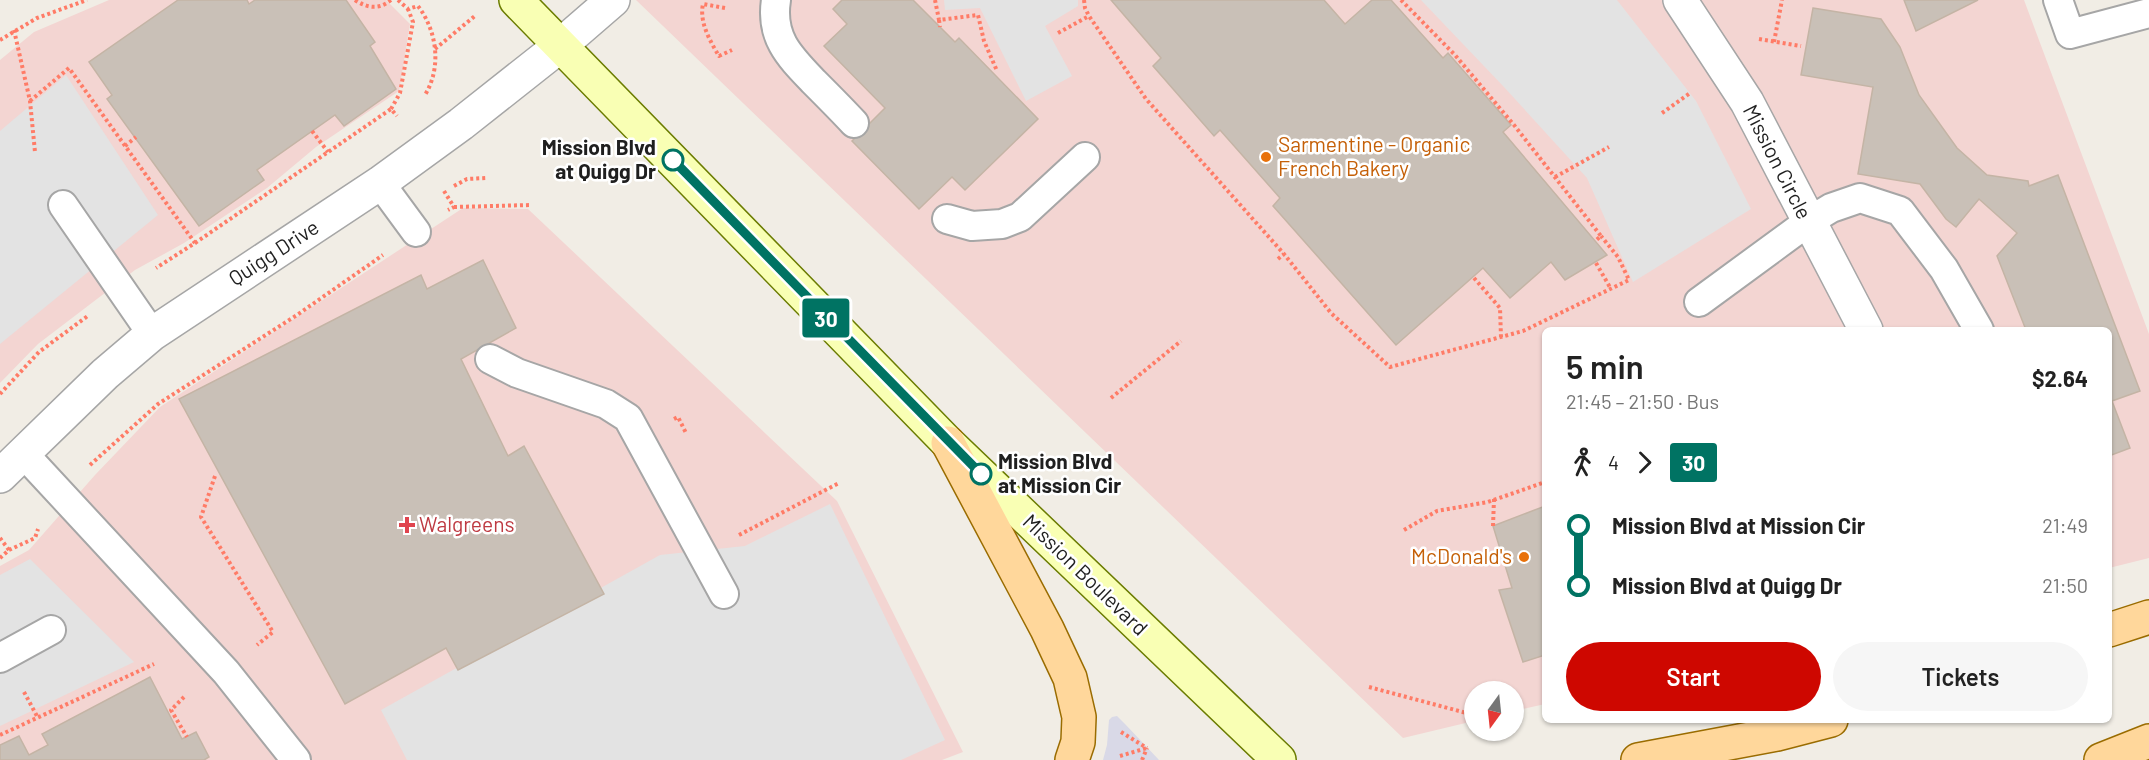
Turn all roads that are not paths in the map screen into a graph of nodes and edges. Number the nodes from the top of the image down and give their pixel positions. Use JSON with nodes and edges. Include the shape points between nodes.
{"nodes":[{"id":1,"x":516,"y":0,"type":"edge"},
{"id":2,"x":613,"y":0,"type":"edge"},
{"id":3,"x":776,"y":0,"type":"edge"},
{"id":4,"x":1680,"y":0,"type":"edge"},
{"id":5,"x":2058,"y":0,"type":"edge"},
{"id":6,"x":2149,"y":13,"type":"edge"},
{"id":7,"x":561,"y":45,"type":"junction"},
{"id":8,"x":854,"y":123,"type":"dead end"},
{"id":9,"x":1085,"y":157,"type":"dead end"},
{"id":10,"x":380,"y":183,"type":"junction"},
{"id":11,"x":63,"y":205,"type":"dead end"},
{"id":12,"x":947,"y":219,"type":"dead end"},
{"id":13,"x":1808,"y":222,"type":"junction"},
{"id":14,"x":416,"y":232,"type":"road end"},
{"id":15,"x":1699,"y":302,"type":"dead end"},
{"id":16,"x":1864,"y":327,"type":"edge"},
{"id":17,"x":1977,"y":327,"type":"edge"},
{"id":18,"x":152,"y":334,"type":"junction"},
{"id":19,"x":490,"y":359,"type":"dead end"},
{"id":20,"x":948,"y":443,"type":"junction"},
{"id":21,"x":11,"y":465,"type":"edge"},
{"id":22,"x":724,"y":594,"type":"dead end"},
{"id":23,"x":2149,"y":617,"type":"edge"},
{"id":24,"x":2112,"y":629,"type":"edge"},
{"id":25,"x":51,"y":630,"type":"dead end"},
{"id":26,"x":0,"y":658,"type":"edge"},
{"id":27,"x":1819,"y":723,"type":"edge"},
{"id":28,"x":2149,"y":741,"type":"edge"},
{"id":29,"x":296,"y":760,"type":"edge"},
{"id":30,"x":1072,"y":760,"type":"edge"},
{"id":31,"x":1279,"y":760,"type":"edge"},
{"id":32,"x":1638,"y":760,"type":"edge"},
{"id":33,"x":2101,"y":760,"type":"edge"}],
"edges":[{"from":1,"to":7,"type":"main road","name":"Mission Boulevard"},
{"from":2,"to":7,"type":"street"},
{"from":3,"to":8,"type":"lane","via":[[778,35],[788,54]]},
{"from":4,"to":13,"type":"street","name":"Mission Circle","via":[[1747,102]]},
{"from":5,"to":6,"type":"lane","via":[[2070,34]]},
{"from":7,"to":10,"type":"street","name":"Quigg Drive"},
{"from":7,"to":20,"type":"main road","name":"Mission Boulevard"},
{"from":9,"to":12,"type":"lane","via":[[1020,217],[1002,224],[972,226]]},
{"from":10,"to":14,"type":"lane"},
{"from":10,"to":18,"type":"street","name":"Quigg Drive"},
{"from":11,"to":18,"type":"lane"},
{"from":13,"to":15,"type":"lane"},
{"from":13,"to":16,"type":"street","name":"Mission Circle"},
{"from":13,"to":17,"type":"lane","via":[[1831,208],[1860,198],[1900,211],[1944,269]]},
{"from":18,"to":21,"type":"street","name":"Quigg Drive"},
{"from":19,"to":22,"type":"lane","via":[[517,373],[606,404],[628,418]]},
{"from":20,"to":30,"type":"main road","via":[[1070,678],[1079,717],[1078,742]]},
{"from":20,"to":31,"type":"main road","name":"Mission Boulevard"},
{"from":21,"to":29,"type":"lane","via":[[226,672]]},
{"from":23,"to":24,"type":"main road"},
{"from":25,"to":26,"type":"lane"},
{"from":27,"to":32,"type":"main road"},
{"from":28,"to":33,"type":"main road"}]}
